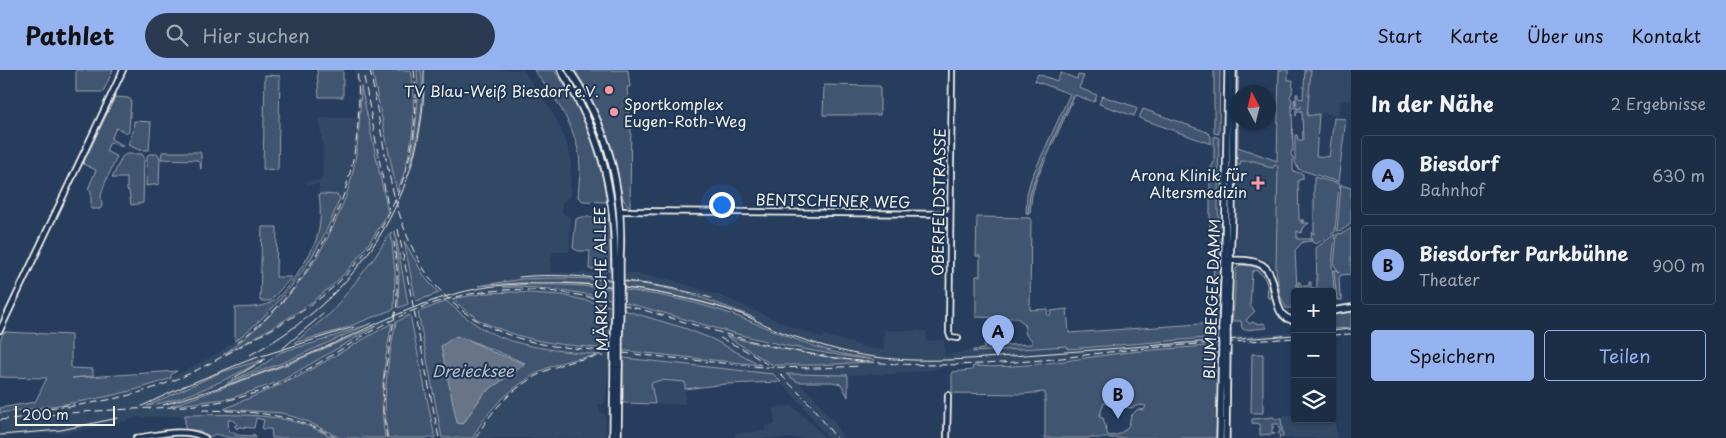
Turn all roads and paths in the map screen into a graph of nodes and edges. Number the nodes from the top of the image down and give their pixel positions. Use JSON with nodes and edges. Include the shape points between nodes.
{"nodes":[{"id":1,"x":123,"y":70,"type":"edge"},
{"id":2,"x":561,"y":70,"type":"edge"},
{"id":3,"x":569,"y":70,"type":"edge"},
{"id":4,"x":952,"y":70,"type":"edge"},
{"id":5,"x":1228,"y":70,"type":"edge"},
{"id":6,"x":1233,"y":70,"type":"edge"},
{"id":7,"x":612,"y":210,"type":"junction"},
{"id":8,"x":622,"y":210,"type":"junction"},
{"id":9,"x":950,"y":214,"type":"junction"},
{"id":10,"x":618,"y":259,"type":"junction"},
{"id":11,"x":1228,"y":260,"type":"junction"},
{"id":12,"x":1351,"y":307,"type":"edge"},
{"id":13,"x":1336,"y":309,"type":"edge"},
{"id":14,"x":1291,"y":319,"type":"edge"},
{"id":15,"x":0,"y":330,"type":"edge"},
{"id":16,"x":958,"y":338,"type":"dead end"},
{"id":17,"x":1225,"y":348,"type":"junction"},
{"id":18,"x":948,"y":395,"type":"dead end"},
{"id":19,"x":616,"y":412,"type":"junction"},
{"id":20,"x":136,"y":438,"type":"edge"},
{"id":21,"x":205,"y":438,"type":"edge"},
{"id":22,"x":613,"y":438,"type":"edge"},
{"id":23,"x":618,"y":438,"type":"edge"},
{"id":24,"x":948,"y":438,"type":"edge"},
{"id":25,"x":1220,"y":438,"type":"edge"},
{"id":26,"x":1226,"y":438,"type":"edge"}],
"edges":[{"from":1,"to":15,"type":"street"},
{"from":2,"to":7,"type":"main road","name":"MÄRKISCHE ALLEE","via":[[581,104],[599,147],[609,183]]},
{"from":3,"to":8,"type":"main road","name":"MÄRKISCHE ALLEE","via":[[584,93],[605,141]]},
{"from":4,"to":9,"type":"street","name":"OBERFELDSTRASSE"},
{"from":5,"to":11,"type":"main road","name":"BLUMBERGER DAMM"},
{"from":6,"to":11,"type":"main road","name":"BLUMBERGER DAMM"},
{"from":7,"to":8,"type":"main road"},
{"from":7,"to":10,"type":"main road","name":"MÄRKISCHE ALLEE"},
{"from":8,"to":9,"type":"street","name":"BENTSCHENER WEG"},
{"from":8,"to":10,"type":"main road","name":"MÄRKISCHE ALLEE"},
{"from":9,"to":16,"type":"street","name":"OBERFELDSTRASSE","via":[[949,333],[951,337]]},
{"from":10,"to":19,"type":"main road","name":"MÄRKISCHE ALLEE","bridge":true},
{"from":11,"to":14,"type":"main road","via":[[1256,262],[1268,270],[1280,313]]},
{"from":11,"to":17,"type":"main road","name":"BLUMBERGER DAMM","bridge":true},
{"from":12,"to":13,"type":"main road"},
{"from":17,"to":25,"type":"main road","name":"BLUMBERGER DAMM"},
{"from":17,"to":26,"type":"main road","name":"BLUMBERGER DAMM"},
{"from":18,"to":24,"type":"street"},
{"from":19,"to":22,"type":"main road","name":"MÄRKISCHE ALLEE"},
{"from":19,"to":23,"type":"main road","name":"MÄRKISCHE ALLEE"},
{"from":20,"to":21,"type":"street","via":[[184,433]]}]}
